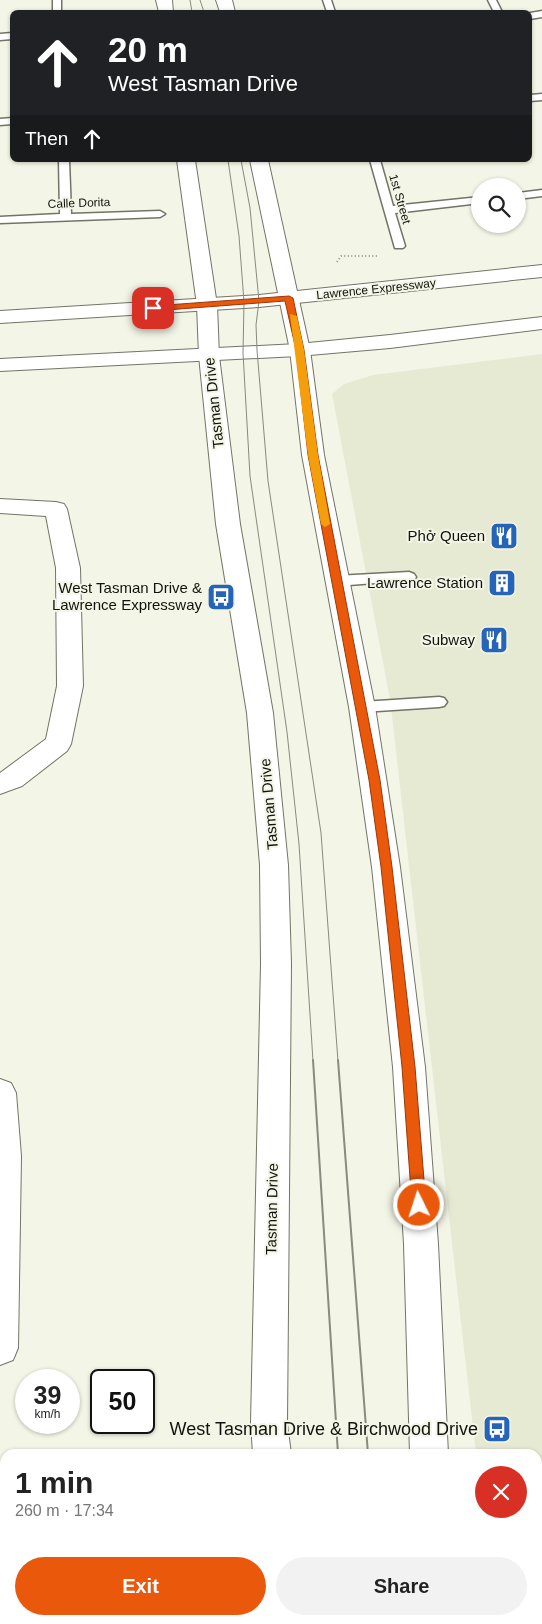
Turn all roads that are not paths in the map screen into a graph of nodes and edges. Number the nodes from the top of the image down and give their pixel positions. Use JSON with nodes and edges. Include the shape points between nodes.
{"nodes":[{"id":1,"x":64,"y":162,"type":"edge"},
{"id":2,"x":186,"y":162,"type":"edge"},
{"id":3,"x":259,"y":162,"type":"edge"},
{"id":4,"x":376,"y":162,"type":"edge"},
{"id":5,"x":542,"y":193,"type":"edge"},
{"id":6,"x":526,"y":195,"type":"edge"},
{"id":7,"x":471,"y":201,"type":"edge"},
{"id":8,"x":389,"y":210,"type":"junction"},
{"id":9,"x":160,"y":214,"type":"dead end"},
{"id":10,"x":66,"y":217,"type":"junction"},
{"id":11,"x":0,"y":220,"type":"edge"},
{"id":12,"x":399,"y":246,"type":"dead end"},
{"id":13,"x":542,"y":271,"type":"edge"},
{"id":14,"x":289,"y":298,"type":"junction"},
{"id":15,"x":207,"y":305,"type":"junction"},
{"id":16,"x":0,"y":317,"type":"edge"},
{"id":17,"x":542,"y":323,"type":"edge"},
{"id":18,"x":300,"y":350,"type":"junction"},
{"id":19,"x":209,"y":356,"type":"junction"},
{"id":20,"x":0,"y":365,"type":"edge"},
{"id":21,"x":0,"y":506,"type":"edge"},
{"id":22,"x":410,"y":577,"type":"dead end"},
{"id":23,"x":336,"y":581,"type":"junction"},
{"id":24,"x":439,"y":702,"type":"dead end"},
{"id":25,"x":362,"y":707,"type":"junction"},
{"id":26,"x":0,"y":784,"type":"edge"},
{"id":27,"x":0,"y":1093,"type":"edge"},
{"id":28,"x":0,"y":1348,"type":"edge"},
{"id":29,"x":272,"y":1449,"type":"edge"},
{"id":30,"x":429,"y":1449,"type":"edge"}],
"edges":[{"from":1,"to":10,"type":"lane"},
{"from":2,"to":15,"type":"main road","name":"Tasman Drive"},
{"from":3,"to":14,"type":"main road"},
{"from":4,"to":8,"type":"lane","name":"1st Street"},
{"from":5,"to":6,"type":"lane"},
{"from":7,"to":8,"type":"lane"},
{"from":8,"to":12,"type":"lane","name":"1st Street"},
{"from":9,"to":10,"type":"lane","name":"Calle Dorita"},
{"from":10,"to":11,"type":"lane","name":"Calle Dorita"},
{"from":13,"to":14,"type":"main road","name":"Lawrence Expressway"},
{"from":14,"to":15,"type":"main road","name":"Lawrence Expressway"},
{"from":14,"to":18,"type":"main road"},
{"from":15,"to":16,"type":"main road","name":"Lawrence Expressway"},
{"from":15,"to":19,"type":"main road","name":"Tasman Drive"},
{"from":17,"to":18,"type":"main road"},
{"from":18,"to":19,"type":"main road"},
{"from":18,"to":23,"type":"main road","via":[[313,455]]},
{"from":19,"to":20,"type":"main road"},
{"from":19,"to":29,"type":"main road","name":"Tasman Drive","via":[[228,524],[260,713],[274,865]]},
{"from":21,"to":26,"type":"main road","via":[[56,509],[68,568],[70,686],[58,744],[12,779]]},
{"from":22,"to":23,"type":"lane"},
{"from":23,"to":25,"type":"main road"},
{"from":24,"to":25,"type":"lane"},
{"from":25,"to":30,"type":"main road","via":[[386,867],[409,1067],[421,1244]]},
{"from":27,"to":28,"type":"main road","via":[[6,1156]]}]}
